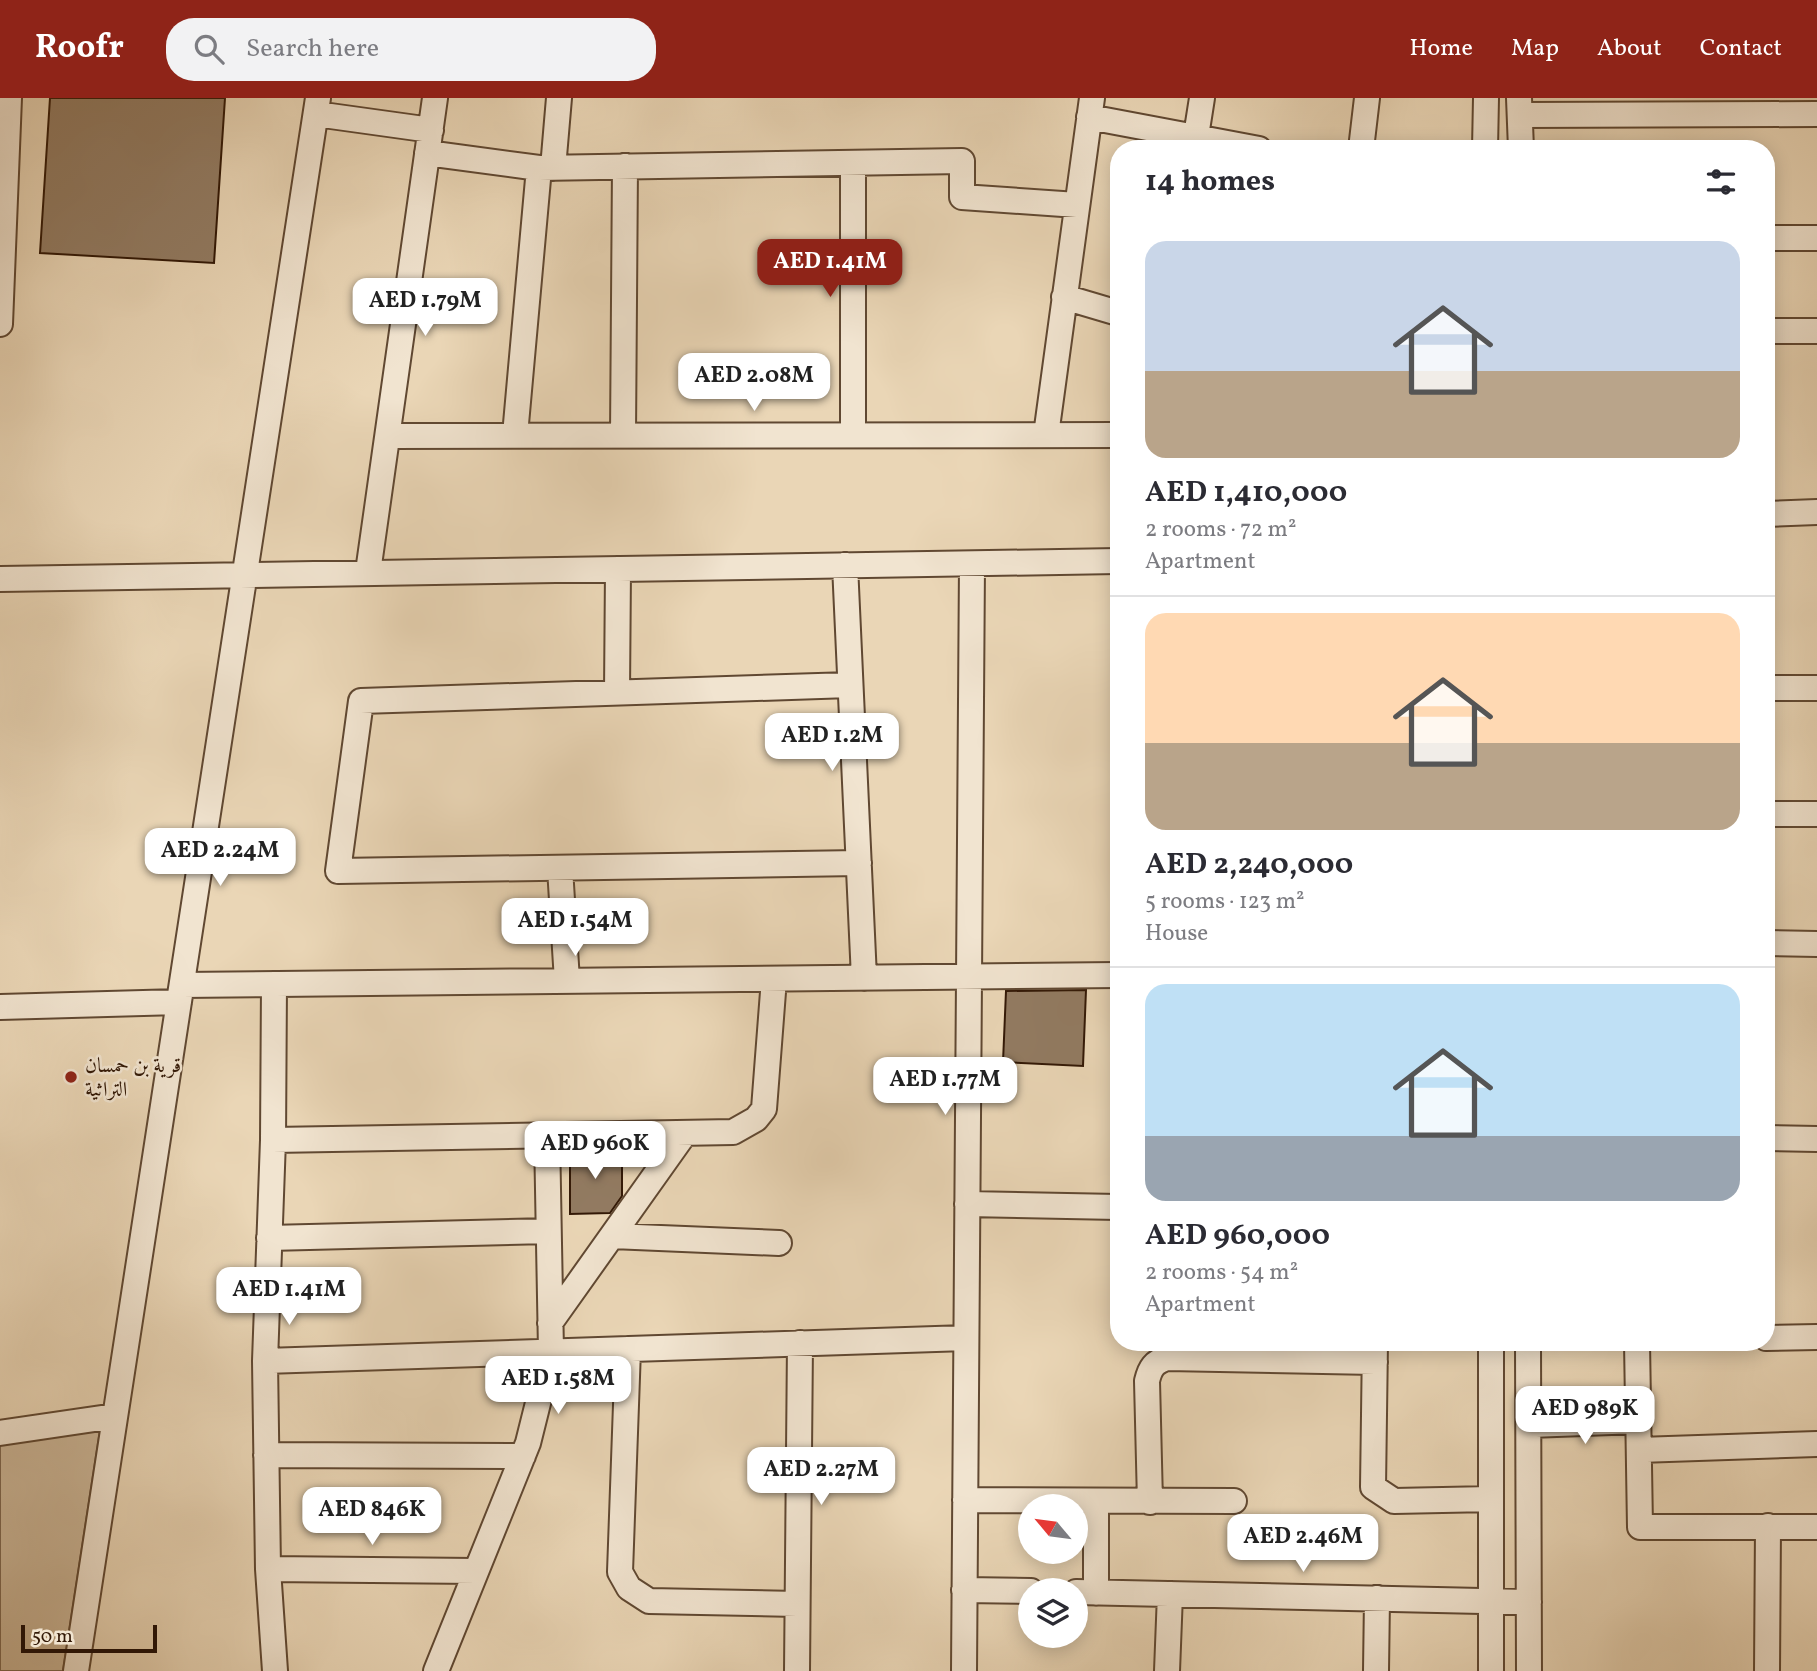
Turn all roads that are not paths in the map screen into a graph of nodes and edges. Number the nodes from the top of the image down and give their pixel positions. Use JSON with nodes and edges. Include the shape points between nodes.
{"nodes":[{"id":1,"x":9,"y":98,"type":"edge"},
{"id":2,"x":435,"y":98,"type":"edge"},
{"id":3,"x":559,"y":98,"type":"edge"},
{"id":4,"x":1202,"y":98,"type":"edge"},
{"id":5,"x":1367,"y":98,"type":"edge"},
{"id":6,"x":1486,"y":98,"type":"edge"},
{"id":7,"x":317,"y":106,"type":"edge"},
{"id":8,"x":1638,"y":106,"type":"edge"},
{"id":9,"x":1091,"y":107,"type":"edge"},
{"id":10,"x":1520,"y":107,"type":"edge"},
{"id":11,"x":1817,"y":114,"type":"edge"},
{"id":12,"x":1186,"y":140,"type":"edge"},
{"id":13,"x":1195,"y":140,"type":"edge"},
{"id":14,"x":1362,"y":140,"type":"edge"},
{"id":15,"x":1485,"y":140,"type":"edge"},
{"id":16,"x":1521,"y":140,"type":"edge"},
{"id":17,"x":429,"y":141,"type":"junction"},
{"id":18,"x":853,"y":163,"type":"junction"},
{"id":19,"x":625,"y":166,"type":"junction"},
{"id":20,"x":546,"y":168,"type":"junction"},
{"id":21,"x":1077,"y":205,"type":"junction"},
{"id":22,"x":1775,"y":238,"type":"edge"},
{"id":23,"x":1817,"y":238,"type":"edge"},
{"id":24,"x":1064,"y":297,"type":"junction"},
{"id":25,"x":1110,"y":311,"type":"edge"},
{"id":26,"x":0,"y":324,"type":"edge"},
{"id":27,"x":1775,"y":331,"type":"edge"},
{"id":28,"x":1817,"y":331,"type":"edge"},
{"id":29,"x":515,"y":435,"type":"junction"},
{"id":30,"x":623,"y":435,"type":"junction"},
{"id":31,"x":853,"y":435,"type":"junction"},
{"id":32,"x":1045,"y":435,"type":"junction"},
{"id":33,"x":1110,"y":435,"type":"edge"},
{"id":34,"x":389,"y":436,"type":"junction"},
{"id":35,"x":1817,"y":512,"type":"edge"},
{"id":36,"x":1775,"y":514,"type":"edge"},
{"id":37,"x":1110,"y":561,"type":"edge"},
{"id":38,"x":972,"y":564,"type":"junction"},
{"id":39,"x":845,"y":565,"type":"junction"},
{"id":40,"x":618,"y":569,"type":"junction"},
{"id":41,"x":368,"y":572,"type":"junction"},
{"id":42,"x":245,"y":574,"type":"junction"},
{"id":43,"x":0,"y":579,"type":"edge"},
{"id":44,"x":850,"y":685,"type":"junction"},
{"id":45,"x":1775,"y":688,"type":"edge"},
{"id":46,"x":1817,"y":688,"type":"edge"},
{"id":47,"x":617,"y":692,"type":"junction"},
{"id":48,"x":1775,"y":814,"type":"edge"},
{"id":49,"x":1817,"y":814,"type":"edge"},
{"id":50,"x":859,"y":863,"type":"junction"},
{"id":51,"x":560,"y":867,"type":"junction"},
{"id":52,"x":1775,"y":943,"type":"edge"},
{"id":53,"x":1817,"y":944,"type":"edge"},
{"id":54,"x":1110,"y":975,"type":"edge"},
{"id":55,"x":969,"y":977,"type":"junction"},
{"id":56,"x":864,"y":978,"type":"junction"},
{"id":57,"x":774,"y":979,"type":"junction"},
{"id":58,"x":567,"y":981,"type":"junction"},
{"id":59,"x":274,"y":984,"type":"junction"},
{"id":60,"x":180,"y":993,"type":"junction"},
{"id":61,"x":0,"y":1007,"type":"edge"},
{"id":62,"x":685,"y":1133,"type":"junction"},
{"id":63,"x":547,"y":1135,"type":"junction"},
{"id":64,"x":1775,"y":1138,"type":"edge"},
{"id":65,"x":1817,"y":1139,"type":"edge"},
{"id":66,"x":273,"y":1140,"type":"junction"},
{"id":67,"x":967,"y":1204,"type":"junction"},
{"id":68,"x":1110,"y":1206,"type":"edge"},
{"id":69,"x":548,"y":1231,"type":"junction"},
{"id":70,"x":612,"y":1236,"type":"junction"},
{"id":71,"x":269,"y":1238,"type":"junction"},
{"id":72,"x":779,"y":1243,"type":"dead end"},
{"id":73,"x":550,"y":1323,"type":"junction"},
{"id":74,"x":1817,"y":1337,"type":"edge"},
{"id":75,"x":967,"y":1338,"type":"junction"},
{"id":76,"x":1775,"y":1338,"type":"edge"},
{"id":77,"x":800,"y":1343,"type":"junction"},
{"id":78,"x":628,"y":1349,"type":"junction"},
{"id":79,"x":551,"y":1351,"type":"junction"},
{"id":80,"x":1491,"y":1351,"type":"edge"},
{"id":81,"x":1528,"y":1351,"type":"edge"},
{"id":82,"x":1637,"y":1351,"type":"edge"},
{"id":83,"x":1375,"y":1352,"type":"edge"},
{"id":84,"x":265,"y":1361,"type":"junction"},
{"id":85,"x":115,"y":1416,"type":"junction"},
{"id":86,"x":1639,"y":1421,"type":"junction"},
{"id":87,"x":1529,"y":1425,"type":"junction"},
{"id":88,"x":0,"y":1433,"type":"edge"},
{"id":89,"x":1817,"y":1444,"type":"edge"},
{"id":90,"x":1639,"y":1450,"type":"junction"},
{"id":91,"x":266,"y":1455,"type":"junction"},
{"id":92,"x":523,"y":1457,"type":"junction"},
{"id":93,"x":1491,"y":1499,"type":"junction"},
{"id":94,"x":965,"y":1500,"type":"junction"},
{"id":95,"x":1096,"y":1501,"type":"junction"},
{"id":96,"x":1234,"y":1501,"type":"dead end"},
{"id":97,"x":1150,"y":1502,"type":"junction"},
{"id":98,"x":1768,"y":1526,"type":"junction"},
{"id":99,"x":1817,"y":1527,"type":"edge"},
{"id":100,"x":268,"y":1569,"type":"junction"},
{"id":101,"x":476,"y":1570,"type":"junction"},
{"id":102,"x":1088,"y":1578,"type":"edge"},
{"id":103,"x":964,"y":1590,"type":"junction"},
{"id":104,"x":1018,"y":1591,"type":"edge"},
{"id":105,"x":1088,"y":1592,"type":"edge"},
{"id":106,"x":1170,"y":1594,"type":"junction"},
{"id":107,"x":1377,"y":1598,"type":"junction"},
{"id":108,"x":1491,"y":1601,"type":"junction"},
{"id":109,"x":1529,"y":1602,"type":"junction"},
{"id":110,"x":797,"y":1604,"type":"junction"},
{"id":111,"x":76,"y":1671,"type":"edge"},
{"id":112,"x":275,"y":1671,"type":"edge"},
{"id":113,"x":436,"y":1671,"type":"edge"},
{"id":114,"x":797,"y":1671,"type":"edge"},
{"id":115,"x":964,"y":1671,"type":"edge"},
{"id":116,"x":1167,"y":1671,"type":"edge"},
{"id":117,"x":1376,"y":1671,"type":"edge"},
{"id":118,"x":1491,"y":1671,"type":"edge"},
{"id":119,"x":1529,"y":1671,"type":"edge"},
{"id":120,"x":1767,"y":1671,"type":"edge"}],
"edges":[{"from":1,"to":26,"type":"street"},
{"from":2,"to":17,"type":"street"},
{"from":3,"to":20,"type":"street"},
{"from":4,"to":13,"type":"street"},
{"from":5,"to":14,"type":"street"},
{"from":6,"to":15,"type":"street"},
{"from":7,"to":17,"type":"street"},
{"from":7,"to":42,"type":"street"},
{"from":8,"to":10,"type":"street"},
{"from":8,"to":11,"type":"street"},
{"from":9,"to":12,"type":"street"},
{"from":9,"to":21,"type":"street"},
{"from":10,"to":16,"type":"street"},
{"from":17,"to":20,"type":"street"},
{"from":17,"to":34,"type":"street"},
{"from":18,"to":19,"type":"street"},
{"from":18,"to":21,"type":"street","via":[[962,161],[962,197]]},
{"from":18,"to":31,"type":"street"},
{"from":19,"to":20,"type":"street"},
{"from":19,"to":30,"type":"street"},
{"from":20,"to":29,"type":"street"},
{"from":21,"to":24,"type":"street"},
{"from":22,"to":23,"type":"street"},
{"from":24,"to":25,"type":"street"},
{"from":24,"to":32,"type":"street"},
{"from":27,"to":28,"type":"street"},
{"from":29,"to":30,"type":"street"},
{"from":29,"to":34,"type":"street"},
{"from":30,"to":31,"type":"street"},
{"from":31,"to":32,"type":"street"},
{"from":32,"to":33,"type":"street"},
{"from":34,"to":41,"type":"street"},
{"from":35,"to":36,"type":"street"},
{"from":37,"to":38,"type":"street"},
{"from":38,"to":39,"type":"street"},
{"from":38,"to":55,"type":"street"},
{"from":39,"to":40,"type":"street"},
{"from":39,"to":44,"type":"street"},
{"from":40,"to":41,"type":"street"},
{"from":40,"to":47,"type":"street"},
{"from":41,"to":42,"type":"street"},
{"from":42,"to":43,"type":"street"},
{"from":42,"to":60,"type":"street"},
{"from":44,"to":47,"type":"street"},
{"from":44,"to":50,"type":"street"},
{"from":45,"to":46,"type":"street"},
{"from":47,"to":51,"type":"street","via":[[361,701],[338,871]]},
{"from":48,"to":49,"type":"street"},
{"from":50,"to":51,"type":"street"},
{"from":50,"to":56,"type":"street"},
{"from":51,"to":58,"type":"street"},
{"from":52,"to":53,"type":"street"},
{"from":54,"to":55,"type":"street"},
{"from":55,"to":56,"type":"street"},
{"from":55,"to":67,"type":"street"},
{"from":56,"to":57,"type":"street"},
{"from":57,"to":58,"type":"street"},
{"from":57,"to":62,"type":"street","via":[[764,1108],[756,1119],[733,1132]]},
{"from":58,"to":59,"type":"street"},
{"from":59,"to":60,"type":"street"},
{"from":59,"to":66,"type":"street"},
{"from":60,"to":61,"type":"street"},
{"from":60,"to":85,"type":"street"},
{"from":62,"to":63,"type":"street"},
{"from":62,"to":70,"type":"street"},
{"from":63,"to":66,"type":"street"},
{"from":63,"to":69,"type":"street"},
{"from":64,"to":65,"type":"street"},
{"from":66,"to":71,"type":"street"},
{"from":67,"to":68,"type":"street"},
{"from":67,"to":75,"type":"street"},
{"from":69,"to":71,"type":"street"},
{"from":69,"to":73,"type":"street"},
{"from":70,"to":72,"type":"street"},
{"from":70,"to":73,"type":"street"},
{"from":71,"to":84,"type":"street"},
{"from":73,"to":79,"type":"street"},
{"from":74,"to":76,"type":"street"},
{"from":75,"to":77,"type":"street"},
{"from":75,"to":94,"type":"street"},
{"from":77,"to":78,"type":"street"},
{"from":77,"to":110,"type":"street"},
{"from":78,"to":79,"type":"street"},
{"from":78,"to":110,"type":"street","via":[[620,1572],[628,1588],[649,1601]]},
{"from":79,"to":84,"type":"street"},
{"from":79,"to":92,"type":"street"},
{"from":80,"to":93,"type":"street"},
{"from":81,"to":87,"type":"street"},
{"from":82,"to":86,"type":"street"},
{"from":83,"to":93,"type":"street","via":[[1373,1487],[1394,1501]]},
{"from":83,"to":97,"type":"street","via":[[1167,1357],[1157,1361],[1147,1381]]},
{"from":84,"to":91,"type":"street"},
{"from":85,"to":88,"type":"street"},
{"from":85,"to":111,"type":"street"},
{"from":86,"to":87,"type":"street"},
{"from":86,"to":90,"type":"street"},
{"from":87,"to":109,"type":"street"},
{"from":89,"to":90,"type":"street"},
{"from":90,"to":98,"type":"street","via":[[1640,1527]]},
{"from":91,"to":92,"type":"street"},
{"from":91,"to":100,"type":"street"},
{"from":92,"to":101,"type":"street"},
{"from":93,"to":108,"type":"street"},
{"from":94,"to":95,"type":"street"},
{"from":94,"to":103,"type":"street"},
{"from":95,"to":97,"type":"street"},
{"from":95,"to":102,"type":"street"},
{"from":96,"to":97,"type":"street"},
{"from":98,"to":99,"type":"street"},
{"from":98,"to":120,"type":"street"},
{"from":100,"to":101,"type":"street"},
{"from":100,"to":112,"type":"street"},
{"from":101,"to":113,"type":"street"},
{"from":103,"to":104,"type":"street"},
{"from":103,"to":115,"type":"street"},
{"from":105,"to":106,"type":"street"},
{"from":106,"to":107,"type":"street"},
{"from":106,"to":116,"type":"street"},
{"from":107,"to":108,"type":"street"},
{"from":107,"to":117,"type":"street"},
{"from":108,"to":109,"type":"street"},
{"from":108,"to":118,"type":"street"},
{"from":109,"to":119,"type":"street"},
{"from":110,"to":114,"type":"street"}]}
